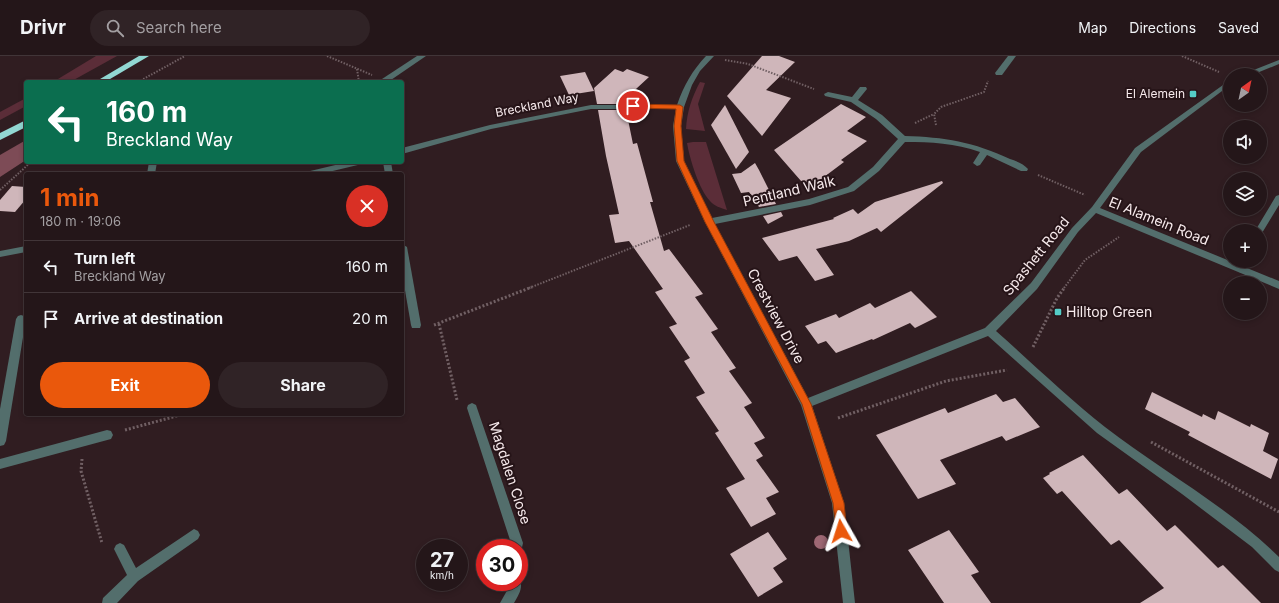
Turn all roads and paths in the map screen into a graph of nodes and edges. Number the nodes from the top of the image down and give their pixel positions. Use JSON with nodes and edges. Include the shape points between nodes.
{"nodes":[{"id":1,"x":145,"y":56,"type":"edge"},
{"id":2,"x":185,"y":56,"type":"edge"},
{"id":3,"x":327,"y":56,"type":"edge"},
{"id":4,"x":422,"y":56,"type":"edge"},
{"id":5,"x":710,"y":56,"type":"edge"},
{"id":6,"x":1012,"y":56,"type":"edge"},
{"id":7,"x":1182,"y":56,"type":"edge"},
{"id":8,"x":725,"y":60,"type":"dead end"},
{"id":9,"x":1279,"y":62,"type":"edge"},
{"id":10,"x":1263,"y":68,"type":"edge"},
{"id":11,"x":357,"y":69,"type":"junction"},
{"id":12,"x":999,"y":73,"type":"joint"},
{"id":13,"x":1223,"y":74,"type":"dead end"},
{"id":14,"x":103,"y":80,"type":"edge"},
{"id":15,"x":142,"y":80,"type":"edge"},
{"id":16,"x":359,"y":80,"type":"edge"},
{"id":17,"x":383,"y":80,"type":"edge"},
{"id":18,"x":386,"y":80,"type":"edge"},
{"id":19,"x":1223,"y":87,"type":"edge"},
{"id":20,"x":863,"y":89,"type":"dead end"},
{"id":21,"x":828,"y":94,"type":"joint"},
{"id":22,"x":854,"y":100,"type":"junction"},
{"id":23,"x":680,"y":107,"type":"junction"},
{"id":24,"x":24,"y":124,"type":"edge"},
{"id":25,"x":0,"y":137,"type":"edge"},
{"id":26,"x":903,"y":139,"type":"junction"},
{"id":27,"x":939,"y":140,"type":"junction"},
{"id":28,"x":404,"y":150,"type":"edge"},
{"id":29,"x":986,"y":151,"type":"junction"},
{"id":30,"x":978,"y":163,"type":"dead end"},
{"id":31,"x":29,"y":164,"type":"edge"},
{"id":32,"x":350,"y":164,"type":"edge"},
{"id":33,"x":1024,"y":169,"type":"joint"},
{"id":34,"x":316,"y":172,"type":"edge"},
{"id":35,"x":0,"y":190,"type":"edge"},
{"id":36,"x":1279,"y":198,"type":"edge"},
{"id":37,"x":1097,"y":206,"type":"junction"},
{"id":38,"x":710,"y":222,"type":"junction"},
{"id":39,"x":1263,"y":224,"type":"edge"},
{"id":40,"x":690,"y":225,"type":"dead end"},
{"id":41,"x":24,"y":249,"type":"edge"},
{"id":42,"x":0,"y":254,"type":"edge"},
{"id":43,"x":1223,"y":257,"type":"edge"},
{"id":44,"x":404,"y":258,"type":"edge"},
{"id":45,"x":1248,"y":268,"type":"edge"},
{"id":46,"x":1279,"y":286,"type":"edge"},
{"id":47,"x":22,"y":319,"type":"dead end"},
{"id":48,"x":439,"y":324,"type":"junction"},
{"id":49,"x":416,"y":325,"type":"joint"},
{"id":50,"x":989,"y":332,"type":"junction"},
{"id":51,"x":806,"y":404,"type":"junction"},
{"id":52,"x":472,"y":408,"type":"joint"},
{"id":53,"x":176,"y":416,"type":"edge"},
{"id":54,"x":107,"y":434,"type":"joint"},
{"id":55,"x":1145,"y":439,"type":"dead end"},
{"id":56,"x":0,"y":441,"type":"edge"},
{"id":57,"x":83,"y":441,"type":"junction"},
{"id":58,"x":0,"y":464,"type":"edge"},
{"id":59,"x":1279,"y":512,"type":"edge"},
{"id":60,"x":194,"y":535,"type":"dead end"},
{"id":61,"x":516,"y":539,"type":"edge"},
{"id":62,"x":120,"y":549,"type":"joint"},
{"id":63,"x":1279,"y":566,"type":"edge"},
{"id":64,"x":134,"y":577,"type":"junction"},
{"id":65,"x":513,"y":591,"type":"edge"},
{"id":66,"x":108,"y":603,"type":"edge"},
{"id":67,"x":506,"y":603,"type":"edge"},
{"id":68,"x":849,"y":603,"type":"edge"}],
"edges":[{"from":1,"to":14,"type":"highway"},
{"from":2,"to":15,"type":"path"},
{"from":3,"to":11,"type":"path"},
{"from":4,"to":18,"type":"street"},
{"from":5,"to":23,"type":"street","name":"Crestview Drive","via":[[691,80]]},
{"from":6,"to":12,"type":"street"},
{"from":7,"to":13,"type":"path"},
{"from":8,"to":21,"type":"path","via":[[748,64]]},
{"from":9,"to":10,"type":"street"},
{"from":11,"to":16,"type":"path"},
{"from":11,"to":17,"type":"path"},
{"from":12,"to":27,"type":"path","via":[[991,71],[984,92],[941,107],[934,114]]},
{"from":19,"to":37,"type":"street","name":"Spashett Road","via":[[1138,150]]},
{"from":20,"to":22,"type":"street"},
{"from":21,"to":22,"type":"street"},
{"from":22,"to":26,"type":"street","via":[[879,117]]},
{"from":23,"to":28,"type":"street","name":"Breckland Way","via":[[591,107],[490,127]]},
{"from":23,"to":38,"type":"street","name":"Crestview Drive","via":[[677,126],[680,161]]},
{"from":24,"to":25,"type":"highway"},
{"from":26,"to":27,"type":"street"},
{"from":26,"to":38,"type":"street","name":"Pentland Walk","via":[[876,169],[851,189],[810,202]]},
{"from":27,"to":29,"type":"street"},
{"from":29,"to":30,"type":"street"},
{"from":29,"to":33,"type":"street"},
{"from":31,"to":35,"type":"path"},
{"from":32,"to":34,"type":"street"},
{"from":33,"to":37,"type":"path"},
{"from":36,"to":39,"type":"street"},
{"from":37,"to":43,"type":"street","name":"El Alamein Road"},
{"from":37,"to":50,"type":"street","name":"Spashett Road","via":[[1075,230],[1034,286]]},
{"from":38,"to":51,"type":"street","name":"Crestview Drive"},
{"from":40,"to":48,"type":"path"},
{"from":41,"to":42,"type":"street"},
{"from":44,"to":49,"type":"street"},
{"from":45,"to":46,"type":"street","name":"El Alamein Road"},
{"from":47,"to":56,"type":"street"},
{"from":48,"to":49,"type":"path"},
{"from":48,"to":52,"type":"path","via":[[459,409]]},
{"from":50,"to":51,"type":"street","name":"Spashett Road"},
{"from":50,"to":63,"type":"street","via":[[1101,430],[1237,528]]},
{"from":51,"to":68,"type":"street","name":"Crestview Drive","via":[[838,503]]},
{"from":52,"to":61,"type":"street","name":"Magdalen Close"},
{"from":53,"to":54,"type":"path"},
{"from":54,"to":57,"type":"street"},
{"from":55,"to":59,"type":"path"},
{"from":57,"to":58,"type":"street"},
{"from":57,"to":62,"type":"path","via":[[81,471],[104,548]]},
{"from":60,"to":64,"type":"street"},
{"from":62,"to":64,"type":"street"},
{"from":64,"to":66,"type":"street"},
{"from":65,"to":67,"type":"street"}]}
